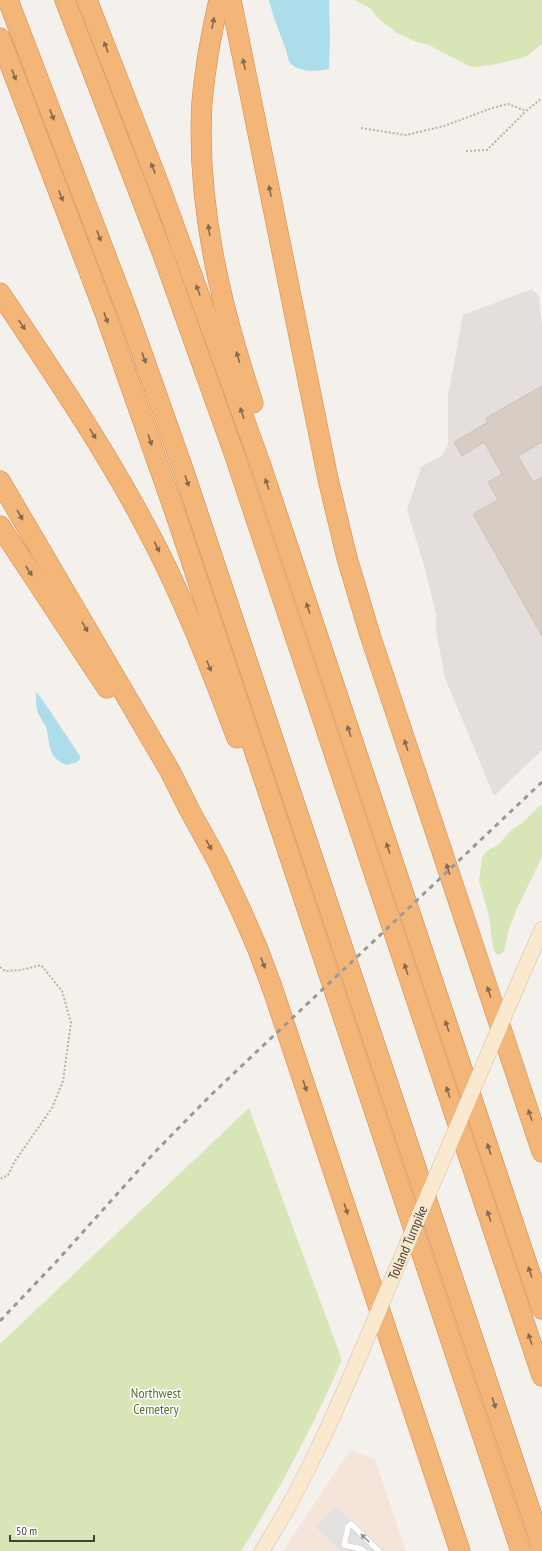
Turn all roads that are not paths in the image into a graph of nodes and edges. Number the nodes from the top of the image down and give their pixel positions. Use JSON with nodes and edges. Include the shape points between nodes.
{"nodes":[{"id":1,"x":8,"y":0,"type":"edge"},
{"id":2,"x":65,"y":0,"type":"edge"},
{"id":3,"x":87,"y":0,"type":"edge"},
{"id":4,"x":219,"y":0,"type":"edge"},
{"id":5,"x":231,"y":0,"type":"edge"},
{"id":6,"x":0,"y":38,"type":"edge"},
{"id":7,"x":0,"y":292,"type":"edge"},
{"id":8,"x":260,"y":462,"type":"junction"},
{"id":9,"x":0,"y":481,"type":"edge"},
{"id":10,"x":0,"y":526,"type":"edge"},
{"id":11,"x":271,"y":798,"type":"junction"},
{"id":12,"x":190,"y":811,"type":"junction"},
{"id":13,"x":542,"y":929,"type":"edge"},
{"id":14,"x":542,"y":1152,"type":"edge"},
{"id":15,"x":542,"y":1309,"type":"edge"},
{"id":16,"x":542,"y":1376,"type":"edge"},
{"id":17,"x":542,"y":1546,"type":"edge"},
{"id":18,"x":262,"y":1551,"type":"edge"},
{"id":19,"x":364,"y":1551,"type":"edge"},
{"id":20,"x":379,"y":1551,"type":"edge"},
{"id":21,"x":460,"y":1551,"type":"edge"},
{"id":22,"x":521,"y":1551,"type":"edge"}],
"edges":[{"from":1,"to":17,"type":"highway","one_way":true,"via":[[127,311],[185,476]]},
{"from":16,"to":2,"type":"highway","one_way":true,"via":[[234,453],[162,252]]},
{"from":8,"to":3,"type":"highway","one_way":true,"via":[[166,204]]},
{"from":8,"to":4,"type":"highway","one_way":true,"via":[[257,416],[230,327],[213,252],[203,172],[202,104],[207,58]]},
{"from":14,"to":5,"type":"highway","one_way":true,"via":[[370,635],[347,558],[323,457]]},
{"from":6,"to":11,"type":"highway","one_way":true,"via":[[139,408]]},
{"from":7,"to":11,"type":"highway","one_way":true,"via":[[75,405],[144,522],[190,619],[241,748]]},
{"from":15,"to":8,"type":"highway","one_way":true},
{"from":9,"to":12,"type":"highway","one_way":true,"via":[[170,771]]},
{"from":10,"to":12,"type":"highway","one_way":true},
{"from":11,"to":22,"type":"highway"},
{"from":12,"to":21,"type":"highway","one_way":true,"via":[[231,889],[265,968]]},
{"from":13,"to":18,"type":"main road","name":"Tolland Turnpike","bridge":true,"via":[[313,1460]]},
{"from":20,"to":19,"type":"lane","one_way":true,"via":[[351,1524],[344,1545]]}]}
